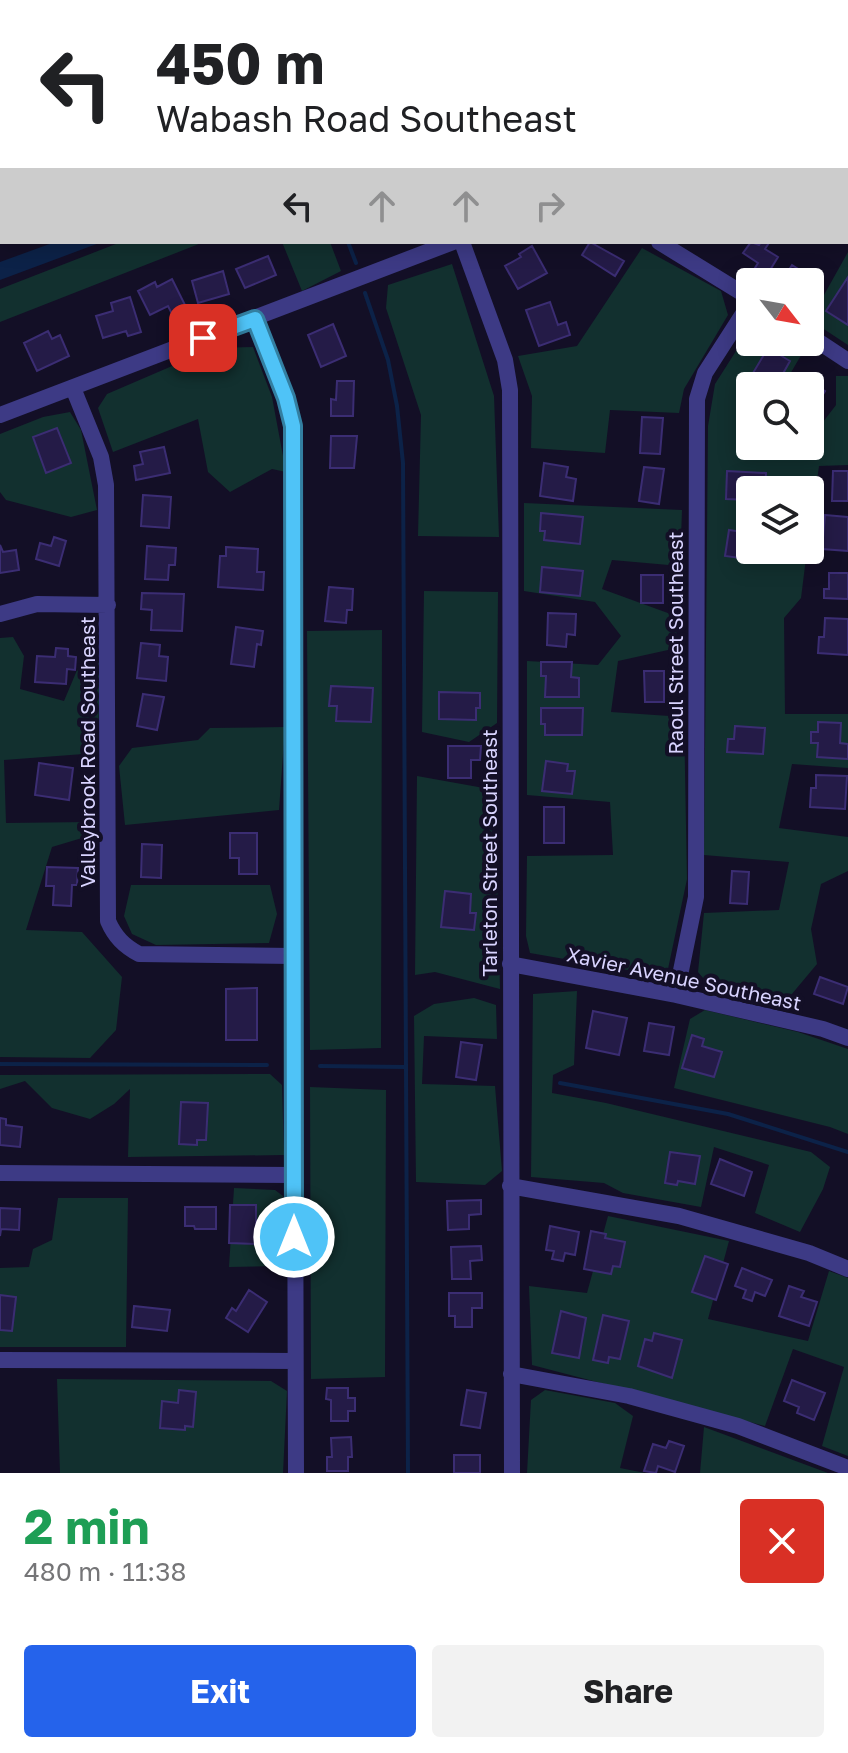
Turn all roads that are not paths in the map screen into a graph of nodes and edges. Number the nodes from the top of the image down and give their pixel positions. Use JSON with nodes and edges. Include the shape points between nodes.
{"nodes":[{"id":1,"x":448,"y":244,"type":"edge"},
{"id":2,"x":463,"y":244,"type":"edge"},
{"id":3,"x":662,"y":244,"type":"edge"},
{"id":4,"x":736,"y":292,"type":"edge"},
{"id":5,"x":255,"y":319,"type":"junction"},
{"id":6,"x":736,"y":323,"type":"edge"},
{"id":7,"x":824,"y":345,"type":"edge"},
{"id":8,"x":848,"y":361,"type":"edge"},
{"id":9,"x":73,"y":388,"type":"junction"},
{"id":10,"x":0,"y":415,"type":"edge"},
{"id":11,"x":108,"y":605,"type":"junction"},
{"id":12,"x":0,"y":614,"type":"edge"},
{"id":13,"x":293,"y":956,"type":"junction"},
{"id":14,"x":510,"y":964,"type":"junction"},
{"id":15,"x":676,"y":995,"type":"junction"},
{"id":16,"x":848,"y":1038,"type":"edge"},
{"id":17,"x":0,"y":1173,"type":"edge"},
{"id":18,"x":294,"y":1175,"type":"junction"},
{"id":19,"x":510,"y":1186,"type":"junction"},
{"id":20,"x":848,"y":1269,"type":"edge"},
{"id":21,"x":0,"y":1360,"type":"edge"},
{"id":22,"x":295,"y":1361,"type":"junction"},
{"id":23,"x":511,"y":1374,"type":"junction"},
{"id":24,"x":848,"y":1468,"type":"edge"},
{"id":25,"x":296,"y":1473,"type":"edge"},
{"id":26,"x":512,"y":1473,"type":"edge"}],
"edges":[{"from":1,"to":5,"type":"street"},
{"from":2,"to":14,"type":"street","name":"Tarleton Street Southeast","via":[[505,360],[510,390]]},
{"from":3,"to":4,"type":"street"},
{"from":5,"to":9,"type":"street"},
{"from":5,"to":13,"type":"street","via":[[293,426]]},
{"from":6,"to":15,"type":"street","name":"Raoul Street Southeast","via":[[705,373],[697,399],[696,897]]},
{"from":7,"to":8,"type":"street"},
{"from":9,"to":10,"type":"street"},
{"from":9,"to":11,"type":"street","name":"Valleybrook Road Southeast","via":[[101,457],[106,485]]},
{"from":11,"to":12,"type":"street","via":[[37,604]]},
{"from":11,"to":13,"type":"street","name":"Valleybrook Road Southeast","via":[[108,921],[114,935],[139,954]]},
{"from":13,"to":18,"type":"street"},
{"from":14,"to":15,"type":"street","name":"Xavier Avenue Southeast"},
{"from":14,"to":19,"type":"street","name":"Tarleton Street Southeast"},
{"from":15,"to":16,"type":"street","name":"Xavier Avenue Southeast"},
{"from":17,"to":18,"type":"street"},
{"from":18,"to":22,"type":"street"},
{"from":19,"to":20,"type":"street","via":[[679,1216]]},
{"from":19,"to":23,"type":"street","name":"Tarleton Street Southeast"},
{"from":21,"to":22,"type":"street"},
{"from":22,"to":25,"type":"street"},
{"from":23,"to":24,"type":"street","via":[[629,1396],[738,1426]]},
{"from":23,"to":26,"type":"street","name":"Tarleton Street Southeast"}]}
